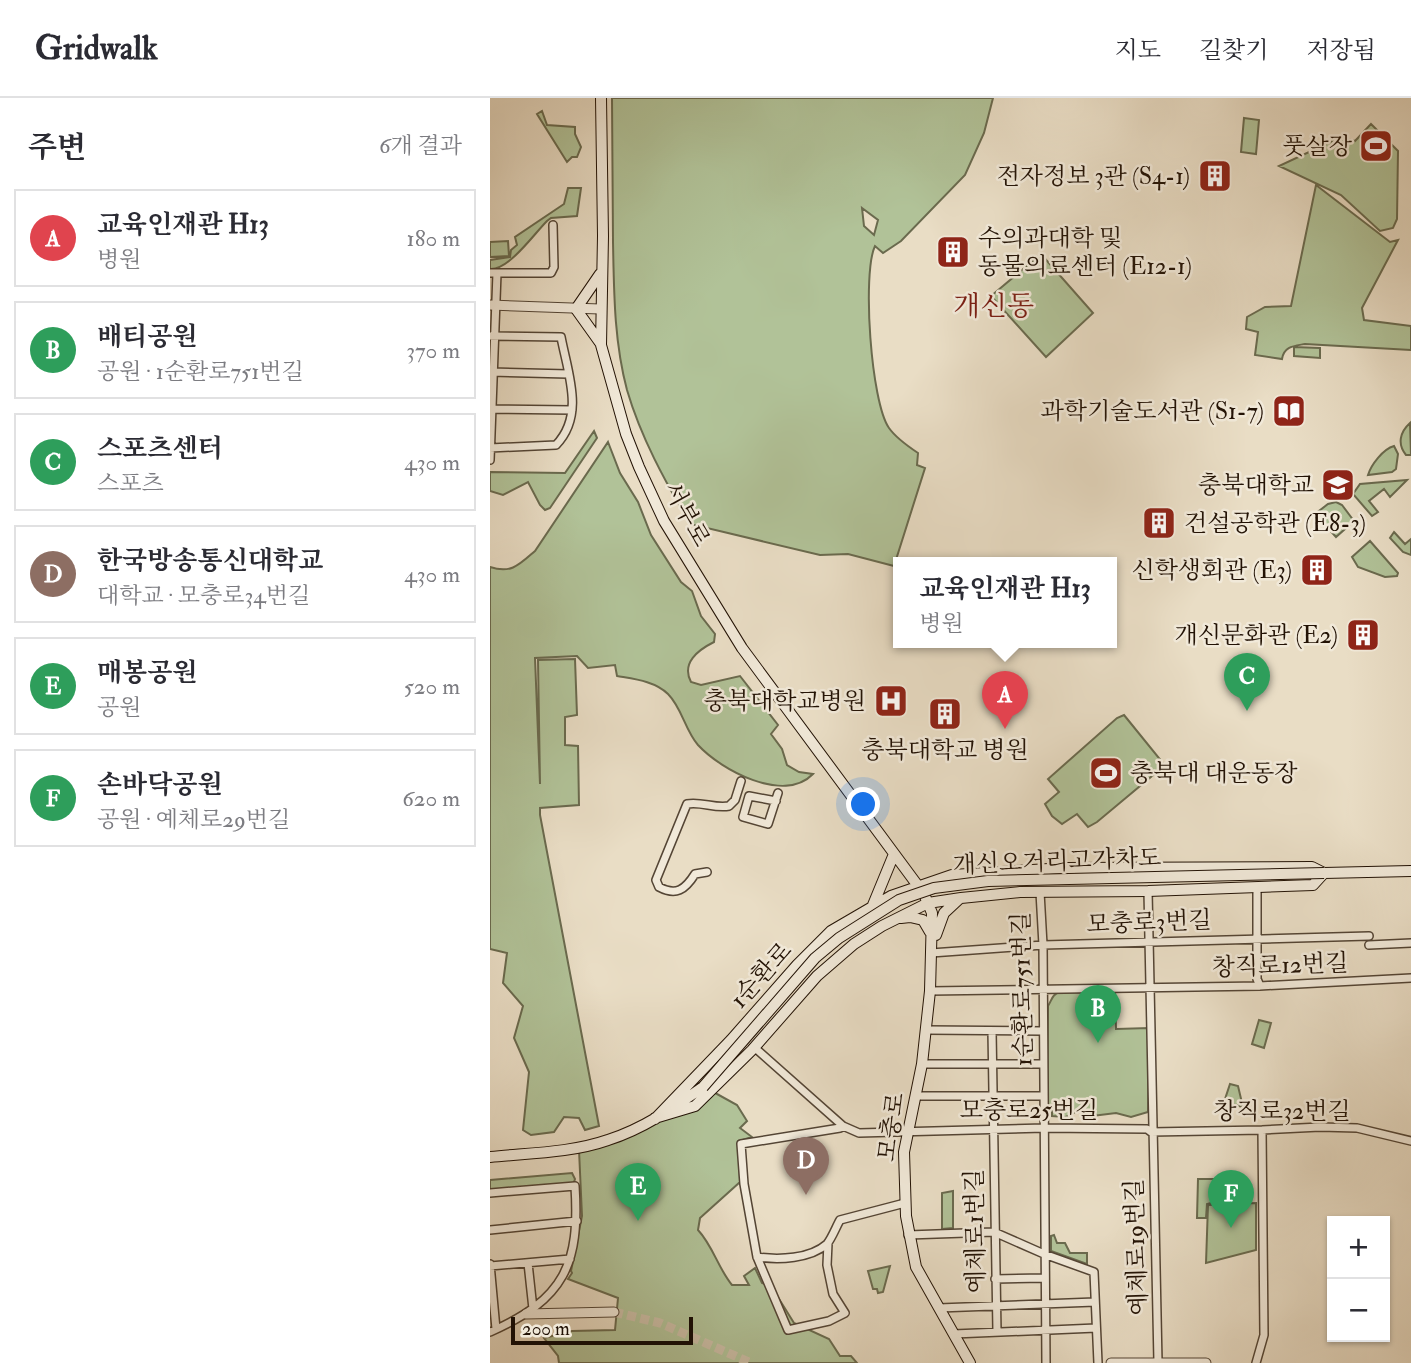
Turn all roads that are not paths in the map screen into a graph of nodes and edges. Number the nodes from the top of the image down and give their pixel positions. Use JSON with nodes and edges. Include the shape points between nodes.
{"nodes":[{"id":1,"x":601,"y":98,"type":"edge"},
{"id":2,"x":553,"y":225,"type":"dead end"},
{"id":3,"x":494,"y":273,"type":"edge"},
{"id":4,"x":601,"y":274,"type":"junction"},
{"id":5,"x":493,"y":305,"type":"edge"},
{"id":6,"x":576,"y":309,"type":"junction"},
{"id":7,"x":600,"y":309,"type":"junction"},
{"id":8,"x":492,"y":336,"type":"edge"},
{"id":9,"x":601,"y":345,"type":"junction"},
{"id":10,"x":492,"y":372,"type":"edge"},
{"id":11,"x":568,"y":374,"type":"junction"},
{"id":12,"x":492,"y":409,"type":"edge"},
{"id":13,"x":572,"y":410,"type":"junction"},
{"id":14,"x":491,"y":448,"type":"edge"},
{"id":15,"x":490,"y":460,"type":"edge"},
{"id":16,"x":741,"y":781,"type":"dead end"},
{"id":17,"x":778,"y":793,"type":"dead end"},
{"id":18,"x":776,"y":802,"type":"junction"},
{"id":19,"x":894,"y":854,"type":"junction"},
{"id":20,"x":1411,"y":871,"type":"edge"},
{"id":21,"x":707,"y":872,"type":"dead end"},
{"id":22,"x":1324,"y":873,"type":"junction"},
{"id":23,"x":918,"y":886,"type":"junction"},
{"id":24,"x":1257,"y":888,"type":"junction"},
{"id":25,"x":1148,"y":891,"type":"junction"},
{"id":26,"x":1040,"y":892,"type":"junction"},
{"id":27,"x":961,"y":898,"type":"junction"},
{"id":28,"x":928,"y":904,"type":"junction"},
{"id":29,"x":873,"y":905,"type":"junction"},
{"id":30,"x":897,"y":918,"type":"junction"},
{"id":31,"x":932,"y":935,"type":"junction"},
{"id":32,"x":1369,"y":936,"type":"dead end"},
{"id":33,"x":1258,"y":937,"type":"junction"},
{"id":34,"x":1149,"y":941,"type":"junction"},
{"id":35,"x":1411,"y":943,"type":"edge"},
{"id":36,"x":1043,"y":945,"type":"junction"},
{"id":37,"x":1369,"y":945,"type":"dead end"},
{"id":38,"x":931,"y":953,"type":"junction"},
{"id":39,"x":1411,"y":978,"type":"edge"},
{"id":40,"x":1260,"y":986,"type":"junction"},
{"id":41,"x":1150,"y":987,"type":"junction"},
{"id":42,"x":1042,"y":990,"type":"junction"},
{"id":43,"x":930,"y":991,"type":"junction"},
{"id":44,"x":927,"y":1030,"type":"junction"},
{"id":45,"x":992,"y":1031,"type":"junction"},
{"id":46,"x":1042,"y":1031,"type":"junction"},
{"id":47,"x":754,"y":1047,"type":"junction"},
{"id":48,"x":992,"y":1063,"type":"junction"},
{"id":49,"x":922,"y":1064,"type":"junction"},
{"id":50,"x":1042,"y":1064,"type":"junction"},
{"id":51,"x":703,"y":1087,"type":"joint"},
{"id":52,"x":915,"y":1096,"type":"junction"},
{"id":53,"x":1042,"y":1096,"type":"junction"},
{"id":54,"x":992,"y":1097,"type":"junction"},
{"id":55,"x":655,"y":1119,"type":"junction"},
{"id":56,"x":843,"y":1126,"type":"junction"},
{"id":57,"x":1044,"y":1128,"type":"junction"},
{"id":58,"x":992,"y":1129,"type":"junction"},
{"id":59,"x":1262,"y":1130,"type":"junction"},
{"id":60,"x":907,"y":1131,"type":"junction"},
{"id":61,"x":1152,"y":1132,"type":"junction"},
{"id":62,"x":1411,"y":1141,"type":"edge"},
{"id":63,"x":490,"y":1157,"type":"edge"},
{"id":64,"x":490,"y":1193,"type":"edge"},
{"id":65,"x":905,"y":1203,"type":"junction"},
{"id":66,"x":577,"y":1221,"type":"junction"},
{"id":67,"x":490,"y":1230,"type":"edge"},
{"id":68,"x":994,"y":1232,"type":"junction"},
{"id":69,"x":908,"y":1235,"type":"junction"},
{"id":70,"x":828,"y":1243,"type":"junction"},
{"id":71,"x":1044,"y":1255,"type":"junction"},
{"id":72,"x":757,"y":1257,"type":"junction"},
{"id":73,"x":570,"y":1259,"type":"junction"},
{"id":74,"x":528,"y":1263,"type":"junction"},
{"id":75,"x":490,"y":1265,"type":"edge"},
{"id":76,"x":1044,"y":1278,"type":"junction"},
{"id":77,"x":995,"y":1279,"type":"junction"},
{"id":78,"x":1095,"y":1302,"type":"junction"},
{"id":79,"x":1045,"y":1303,"type":"junction"},
{"id":80,"x":996,"y":1305,"type":"junction"},
{"id":81,"x":939,"y":1308,"type":"junction"},
{"id":82,"x":529,"y":1312,"type":"junction"},
{"id":83,"x":614,"y":1312,"type":"tunnel mouth"},
{"id":84,"x":1096,"y":1328,"type":"junction"},
{"id":85,"x":493,"y":1330,"type":"edge"},
{"id":86,"x":1045,"y":1330,"type":"junction"},
{"id":87,"x":997,"y":1332,"type":"junction"},
{"id":88,"x":954,"y":1334,"type":"junction"},
{"id":89,"x":1158,"y":1362,"type":"edge"},
{"id":90,"x":971,"y":1363,"type":"edge"},
{"id":91,"x":1046,"y":1363,"type":"edge"},
{"id":92,"x":1098,"y":1363,"type":"edge"},
{"id":93,"x":1111,"y":1363,"type":"edge"},
{"id":94,"x":1206,"y":1363,"type":"edge"},
{"id":95,"x":1256,"y":1363,"type":"edge"}],
"edges":[{"from":1,"to":4,"type":"main road","name":"서부로"},
{"from":2,"to":3,"type":"street","via":[[553,271]]},
{"from":3,"to":5,"type":"street"},
{"from":4,"to":6,"type":"main road"},
{"from":4,"to":7,"type":"main road","name":"서부로"},
{"from":5,"to":6,"type":"street"},
{"from":5,"to":8,"type":"street"},
{"from":6,"to":7,"type":"street"},
{"from":6,"to":9,"type":"main road"},
{"from":7,"to":9,"type":"main road","name":"서부로"},
{"from":8,"to":10,"type":"street"},
{"from":8,"to":11,"type":"street","via":[[561,337]]},
{"from":9,"to":19,"type":"main road","name":"서부로","via":[[626,434],[664,521],[742,648]]},
{"from":10,"to":11,"type":"street"},
{"from":10,"to":12,"type":"street"},
{"from":11,"to":13,"type":"street"},
{"from":12,"to":13,"type":"street"},
{"from":12,"to":14,"type":"street"},
{"from":13,"to":14,"type":"street","via":[[571,424],[556,445]]},
{"from":14,"to":15,"type":"street"},
{"from":16,"to":21,"type":"street","via":[[729,806],[687,804],[656,880],[671,893],[687,886],[695,874]]},
{"from":17,"to":18,"type":"street"},
{"from":18,"to":18,"type":"street","via":[[768,824],[743,817],[748,796]]},
{"from":19,"to":23,"type":"main road","name":"서부로"},
{"from":19,"to":29,"type":"main road"},
{"from":20,"to":22,"type":"main road"},
{"from":22,"to":23,"type":"main road","name":"1순환로","via":[[1312,867],[1065,868],[952,875]]},
{"from":22,"to":24,"type":"main road","via":[[1312,885]]},
{"from":22,"to":51,"type":"main road","name":"개신오거리고가차도","bridge":true,"via":[[988,881],[934,888],[899,900],[815,958]]},
{"from":23,"to":28,"type":"main road","name":"모충로"},
{"from":23,"to":29,"type":"main road","name":"1순환로"},
{"from":24,"to":25,"type":"main road"},
{"from":24,"to":33,"type":"street"},
{"from":25,"to":26,"type":"main road"},
{"from":25,"to":34,"type":"street"},
{"from":26,"to":27,"type":"main road"},
{"from":26,"to":36,"type":"street","name":"1순환로751번길"},
{"from":27,"to":28,"type":"main road"},
{"from":27,"to":38,"type":"main road","via":[[944,914]]},
{"from":28,"to":30,"type":"main road"},
{"from":28,"to":31,"type":"main road","name":"모충로"},
{"from":29,"to":55,"type":"main road","name":"1순환로","via":[[831,931]]},
{"from":30,"to":31,"type":"main road","via":[[923,920]]},
{"from":30,"to":47,"type":"main road","via":[[854,944],[817,976]]},
{"from":31,"to":38,"type":"main road","name":"모충로"},
{"from":32,"to":33,"type":"street","name":"모충로3번길"},
{"from":33,"to":34,"type":"street","name":"모충로3번길"},
{"from":33,"to":40,"type":"street"},
{"from":34,"to":36,"type":"street","name":"모충로3번길"},
{"from":34,"to":41,"type":"street"},
{"from":35,"to":37,"type":"street"},
{"from":36,"to":38,"type":"street","name":"모충로3번길"},
{"from":36,"to":42,"type":"street","name":"1순환로751번길"},
{"from":38,"to":43,"type":"main road","name":"모충로"},
{"from":39,"to":40,"type":"street","name":"창직로12번길"},
{"from":40,"to":41,"type":"street","name":"창직로12번길"},
{"from":41,"to":42,"type":"street","name":"창직로12번길"},
{"from":41,"to":61,"type":"street"},
{"from":42,"to":43,"type":"street","name":"창직로12번길"},
{"from":42,"to":46,"type":"street","name":"1순환로751번길"},
{"from":43,"to":44,"type":"main road","name":"모충로"},
{"from":44,"to":45,"type":"street"},
{"from":44,"to":49,"type":"main road","name":"모충로"},
{"from":45,"to":46,"type":"street"},
{"from":45,"to":48,"type":"street","name":"예체로1번길"},
{"from":46,"to":50,"type":"street","name":"1순환로751번길"},
{"from":47,"to":55,"type":"main road","via":[[695,1106]]},
{"from":47,"to":56,"type":"street"},
{"from":48,"to":49,"type":"street"},
{"from":48,"to":50,"type":"street"},
{"from":48,"to":54,"type":"street","name":"예체로1번길"},
{"from":49,"to":52,"type":"main road","name":"모충로"},
{"from":50,"to":53,"type":"street","name":"1순환로751번길"},
{"from":51,"to":55,"type":"main road","name":"1순환로"},
{"from":52,"to":54,"type":"street"},
{"from":52,"to":60,"type":"main road","name":"모충로"},
{"from":53,"to":54,"type":"street"},
{"from":53,"to":57,"type":"street","name":"1순환로751번길"},
{"from":54,"to":58,"type":"street","name":"예체로1번길"},
{"from":55,"to":63,"type":"main road","name":"1순환로","via":[[588,1145]]},
{"from":56,"to":60,"type":"street","name":"모충로25번길","via":[[859,1133]]},
{"from":56,"to":72,"type":"street","via":[[741,1144]]},
{"from":57,"to":58,"type":"street","name":"모충로25번길"},
{"from":57,"to":61,"type":"street","name":"모충로25번길"},
{"from":57,"to":71,"type":"street","name":"1순환로751번길"},
{"from":58,"to":60,"type":"street","name":"모충로25번길"},
{"from":58,"to":68,"type":"street","name":"예체로1번길"},
{"from":59,"to":61,"type":"street","name":"창직로32번길"},
{"from":59,"to":62,"type":"street","name":"창직로32번길","via":[[1357,1128]]},
{"from":59,"to":95,"type":"street","via":[[1264,1335]]},
{"from":60,"to":65,"type":"main road","name":"모충로"},
{"from":61,"to":89,"type":"street","name":"예체로19번길"},
{"from":64,"to":66,"type":"street","via":[[575,1185]]},
{"from":65,"to":69,"type":"main road","name":"모충로"},
{"from":65,"to":70,"type":"street","via":[[840,1220]]},
{"from":66,"to":67,"type":"street"},
{"from":66,"to":73,"type":"street"},
{"from":68,"to":69,"type":"street"},
{"from":68,"to":71,"type":"street"},
{"from":68,"to":77,"type":"street","name":"예체로1번길"},
{"from":69,"to":81,"type":"main road","name":"모충로","via":[[916,1267]]},
{"from":70,"to":72,"type":"street","via":[[789,1258]]},
{"from":70,"to":72,"type":"street","via":[[833,1294],[845,1313],[788,1330]]},
{"from":71,"to":76,"type":"street","name":"1순환로751번길"},
{"from":71,"to":78,"type":"street","via":[[1094,1272]]},
{"from":73,"to":74,"type":"street"},
{"from":73,"to":82,"type":"street","via":[[559,1281]]},
{"from":74,"to":75,"type":"street"},
{"from":74,"to":82,"type":"street"},
{"from":75,"to":85,"type":"street"},
{"from":76,"to":77,"type":"street"},
{"from":76,"to":79,"type":"street","name":"1순환로751번길"},
{"from":77,"to":80,"type":"street","name":"예체로1번길"},
{"from":78,"to":79,"type":"street"},
{"from":78,"to":84,"type":"street"},
{"from":79,"to":80,"type":"street"},
{"from":79,"to":86,"type":"street","name":"1순환로751번길"},
{"from":80,"to":81,"type":"street"},
{"from":80,"to":87,"type":"street","name":"예체로1번길"},
{"from":81,"to":88,"type":"main road","name":"모충로"},
{"from":82,"to":83,"type":"street"},
{"from":82,"to":85,"type":"street"},
{"from":84,"to":86,"type":"street"},
{"from":84,"to":92,"type":"street"},
{"from":86,"to":87,"type":"street"},
{"from":86,"to":91,"type":"street","name":"1순환로751번길"},
{"from":87,"to":88,"type":"street"},
{"from":88,"to":90,"type":"main road","name":"모충로"},
{"from":89,"to":93,"type":"street"},
{"from":89,"to":94,"type":"street"}]}
